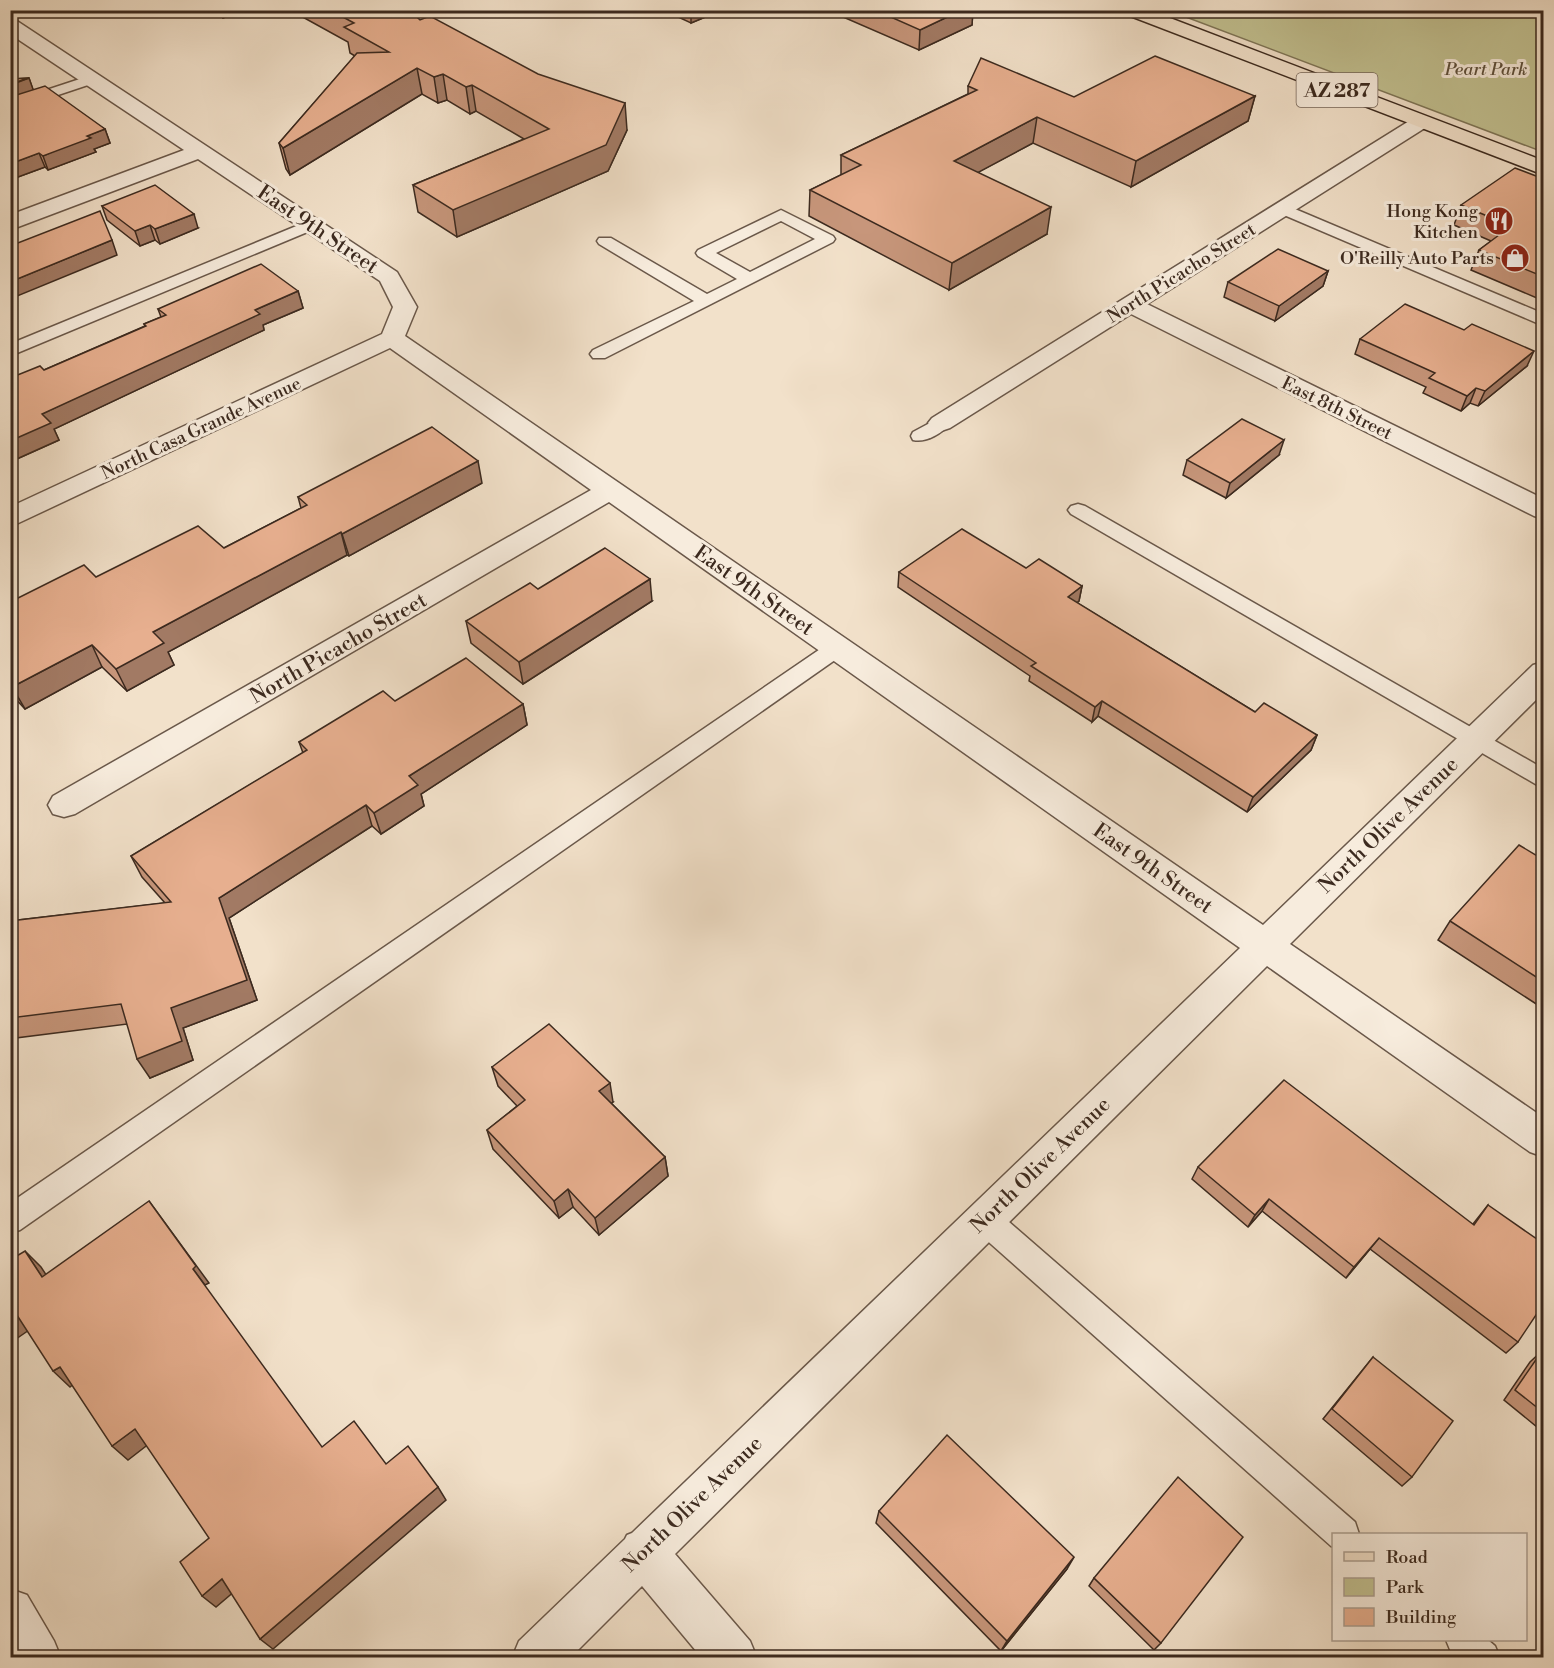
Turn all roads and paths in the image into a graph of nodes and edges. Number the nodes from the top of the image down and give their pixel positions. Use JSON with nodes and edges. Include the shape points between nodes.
{"nodes":[{"id":1,"x":1131,"y":10,"type":"edge"},
{"id":2,"x":16,"y":19,"type":"edge"},
{"id":3,"x":92,"y":79,"type":"junction"},
{"id":4,"x":10,"y":107,"type":"edge"},
{"id":5,"x":1421,"y":122,"type":"junction"},
{"id":6,"x":200,"y":151,"type":"junction"},
{"id":7,"x":1544,"y":169,"type":"edge"},
{"id":8,"x":1283,"y":209,"type":"junction"},
{"id":9,"x":10,"y":223,"type":"edge"},
{"id":10,"x":311,"y":225,"type":"junction"},
{"id":11,"x":605,"y":241,"type":"dead end"},
{"id":12,"x":749,"y":279,"type":"junction"},
{"id":13,"x":707,"y":301,"type":"junction"},
{"id":14,"x":1130,"y":305,"type":"junction"},
{"id":15,"x":1544,"y":321,"type":"edge"},
{"id":16,"x":392,"y":338,"type":"junction"},
{"id":17,"x":10,"y":351,"type":"edge"},
{"id":18,"x":599,"y":354,"type":"dead end"},
{"id":19,"x":941,"y":423,"type":"joint"},
{"id":20,"x":920,"y":436,"type":"dead end"},
{"id":21,"x":611,"y":490,"type":"junction"},
{"id":22,"x":1078,"y":510,"type":"dead end"},
{"id":23,"x":1544,"y":510,"type":"edge"},
{"id":24,"x":10,"y":518,"type":"edge"},
{"id":25,"x":837,"y":648,"type":"junction"},
{"id":26,"x":1544,"y":672,"type":"edge"},
{"id":27,"x":1474,"y":740,"type":"junction"},
{"id":28,"x":1544,"y":780,"type":"edge"},
{"id":29,"x":64,"y":805,"type":"dead end"},
{"id":30,"x":1265,"y":946,"type":"junction"},
{"id":31,"x":1544,"y":1140,"type":"edge"},
{"id":32,"x":984,"y":1219,"type":"junction"},
{"id":33,"x":10,"y":1220,"type":"edge"},
{"id":34,"x":1342,"y":1533,"type":"edge"},
{"id":35,"x":643,"y":1551,"type":"junction"},
{"id":36,"x":10,"y":1612,"type":"edge"},
{"id":37,"x":1464,"y":1641,"type":"edge"},
{"id":38,"x":37,"y":1658,"type":"edge"},
{"id":39,"x":536,"y":1658,"type":"edge"},
{"id":40,"x":734,"y":1658,"type":"edge"},
{"id":41,"x":1483,"y":1658,"type":"edge"}],
"edges":[{"from":1,"to":5,"type":"main road","number":"AZ 287"},
{"from":2,"to":3,"type":"street","name":"East 9th Street"},
{"from":3,"to":4,"type":"lane"},
{"from":3,"to":6,"type":"street","name":"East 9th Street"},
{"from":5,"to":7,"type":"main road","number":"AZ 287"},
{"from":5,"to":8,"type":"street","name":"North Picacho Street"},
{"from":6,"to":9,"type":"street"},
{"from":6,"to":10,"type":"street","name":"East 9th Street"},
{"from":8,"to":14,"type":"street","name":"North Picacho Street"},
{"from":8,"to":15,"type":"lane"},
{"from":10,"to":16,"type":"street","name":"East 9th Street","via":[[389,277],[405,307]]},
{"from":10,"to":17,"type":"lane"},
{"from":11,"to":13,"type":"lane"},
{"from":12,"to":12,"type":"lane","via":[[704,253],[781,215],[827,239]]},
{"from":12,"to":13,"type":"lane"},
{"from":13,"to":18,"type":"lane"},
{"from":14,"to":19,"type":"street","name":"North Picacho Street"},
{"from":14,"to":23,"type":"street","name":"East 8th Street"},
{"from":16,"to":21,"type":"street","name":"East 9th Street"},
{"from":16,"to":24,"type":"street","name":"North Casa Grande Avenue"},
{"from":19,"to":20,"type":"lane"},
{"from":21,"to":25,"type":"street","name":"East 9th Street"},
{"from":21,"to":29,"type":"street","name":"North Picacho Street"},
{"from":22,"to":27,"type":"lane"},
{"from":25,"to":30,"type":"street","name":"East 9th Street"},
{"from":25,"to":33,"type":"lane"},
{"from":26,"to":27,"type":"street","name":"North Olive Avenue"},
{"from":27,"to":28,"type":"lane"},
{"from":27,"to":30,"type":"street","name":"North Olive Avenue"},
{"from":30,"to":31,"type":"street","name":"East 9th Street"},
{"from":30,"to":32,"type":"street","name":"North Olive Avenue"},
{"from":32,"to":34,"type":"lane"},
{"from":32,"to":35,"type":"street","name":"North Olive Avenue"},
{"from":35,"to":39,"type":"street","name":"North Olive Avenue"},
{"from":35,"to":40,"type":"street"},
{"from":36,"to":38,"type":"street"},
{"from":37,"to":41,"type":"lane"}]}
